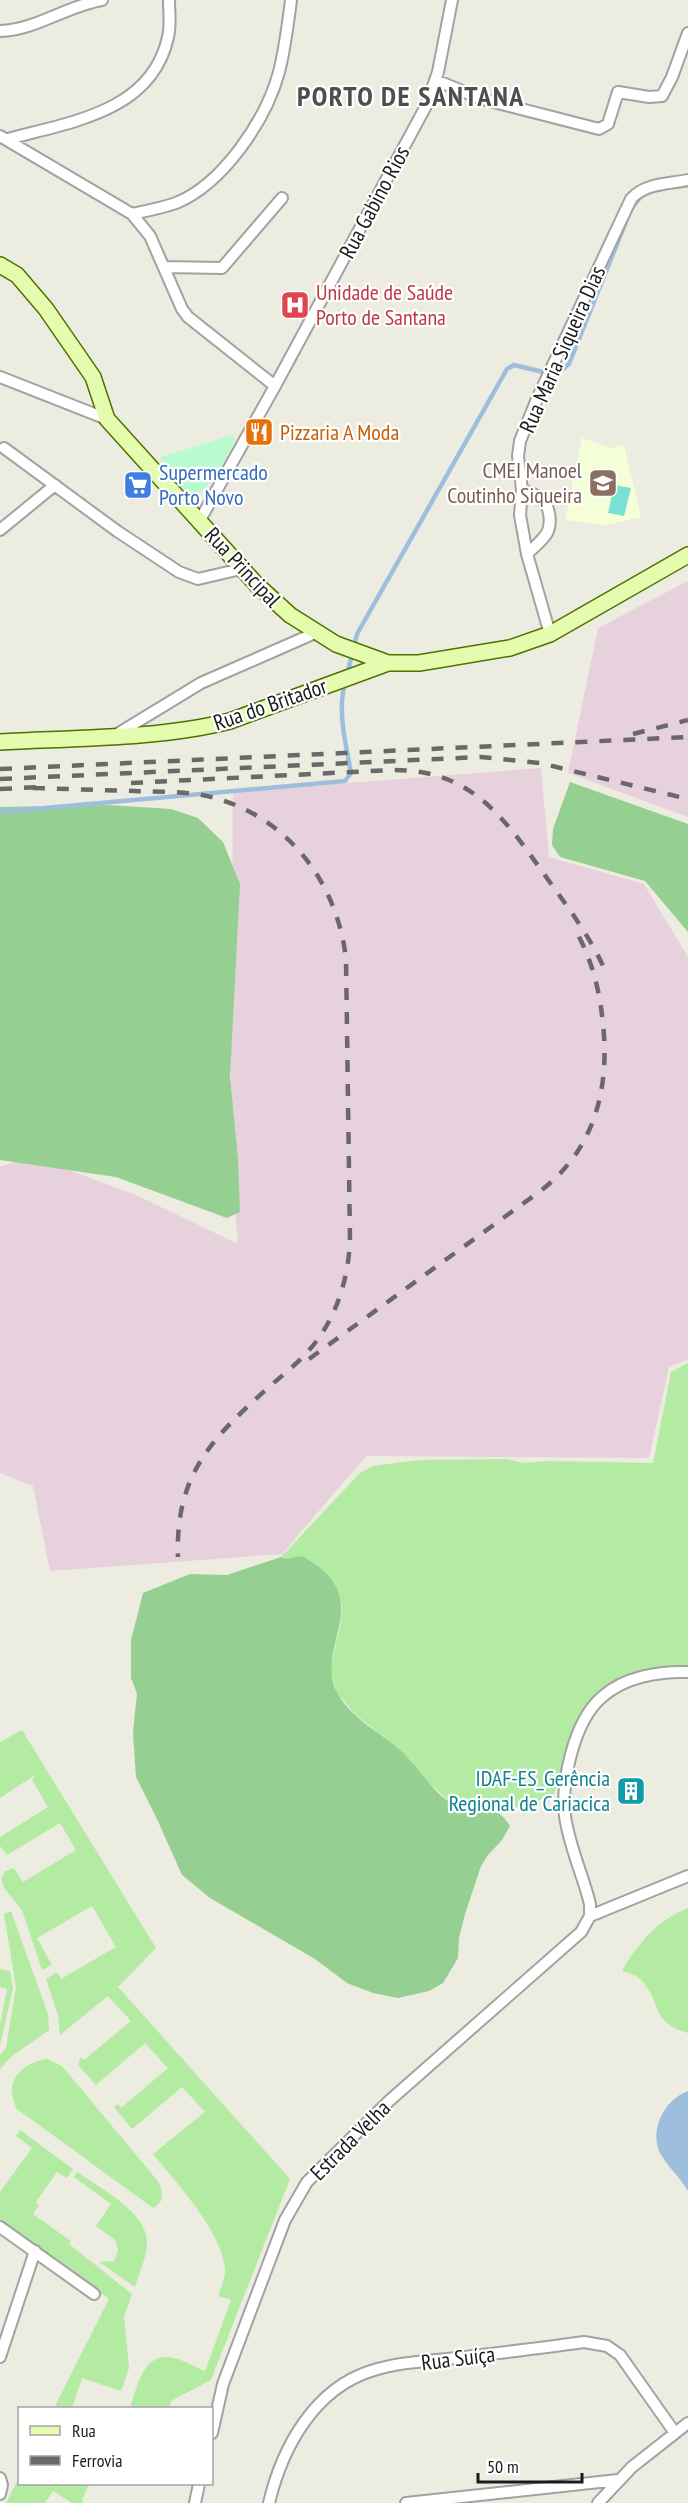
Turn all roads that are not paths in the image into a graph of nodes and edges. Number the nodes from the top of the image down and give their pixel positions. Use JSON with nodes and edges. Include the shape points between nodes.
{"nodes":[{"id":1,"x":102,"y":0,"type":"edge"},
{"id":2,"x":169,"y":0,"type":"edge"},
{"id":3,"x":291,"y":0,"type":"edge"},
{"id":4,"x":452,"y":0,"type":"edge"},
{"id":5,"x":1,"y":31,"type":"edge"},
{"id":6,"x":688,"y":33,"type":"edge"},
{"id":7,"x":0,"y":43,"type":"edge"},
{"id":8,"x":435,"y":80,"type":"junction"},
{"id":9,"x":4,"y":137,"type":"edge"},
{"id":10,"x":688,"y":180,"type":"edge"},
{"id":11,"x":282,"y":198,"type":"dead end"},
{"id":12,"x":132,"y":214,"type":"junction"},
{"id":13,"x":0,"y":265,"type":"edge"},
{"id":14,"x":164,"y":267,"type":"junction"},
{"id":15,"x":0,"y":377,"type":"edge"},
{"id":16,"x":275,"y":387,"type":"junction"},
{"id":17,"x":107,"y":419,"type":"junction"},
{"id":18,"x":4,"y":448,"type":"dead end"},
{"id":19,"x":55,"y":485,"type":"junction"},
{"id":20,"x":522,"y":490,"type":"junction"},
{"id":21,"x":200,"y":520,"type":"junction"},
{"id":22,"x":0,"y":530,"type":"edge"},
{"id":23,"x":526,"y":554,"type":"junction"},
{"id":24,"x":688,"y":555,"type":"edge"},
{"id":25,"x":241,"y":569,"type":"junction"},
{"id":26,"x":315,"y":633,"type":"junction"},
{"id":27,"x":550,"y":634,"type":"junction"},
{"id":28,"x":388,"y":663,"type":"junction"},
{"id":29,"x":114,"y":736,"type":"junction"},
{"id":30,"x":0,"y":742,"type":"edge"},
{"id":31,"x":688,"y":1671,"type":"edge"},
{"id":32,"x":688,"y":1876,"type":"edge"},
{"id":33,"x":590,"y":1916,"type":"junction"},
{"id":34,"x":0,"y":2227,"type":"edge"},
{"id":35,"x":35,"y":2251,"type":"junction"},
{"id":36,"x":94,"y":2294,"type":"dead end"},
{"id":37,"x":0,"y":2357,"type":"edge"},
{"id":38,"x":688,"y":2423,"type":"edge"},
{"id":39,"x":213,"y":2429,"type":"edge"},
{"id":40,"x":675,"y":2433,"type":"junction"},
{"id":41,"x":0,"y":2478,"type":"edge"},
{"id":42,"x":618,"y":2480,"type":"junction"},
{"id":43,"x":199,"y":2485,"type":"edge"},
{"id":44,"x":0,"y":2494,"type":"edge"},
{"id":45,"x":195,"y":2503,"type":"edge"},
{"id":46,"x":269,"y":2503,"type":"edge"},
{"id":47,"x":406,"y":2503,"type":"edge"},
{"id":48,"x":598,"y":2503,"type":"edge"}],
"edges":[{"from":1,"to":5,"type":"street","via":[[17,30]]},
{"from":2,"to":9,"type":"street","via":[[169,36],[156,68],[134,93],[96,115]]},
{"from":3,"to":12,"type":"street","via":[[278,75],[258,121],[230,162],[204,187],[177,202]]},
{"from":4,"to":8,"type":"street","name":"Rua Gabino Rios"},
{"from":5,"to":7,"type":"street"},
{"from":6,"to":8,"type":"street","via":[[662,96],[618,92],[608,124],[599,129],[482,99]]},
{"from":8,"to":16,"type":"street","name":"Rua Gabino Rios","via":[[418,122]]},
{"from":9,"to":12,"type":"street"},
{"from":10,"to":20,"type":"street","name":"Rua Maria Siqueira Dias","via":[[646,188],[638,192],[625,211],[520,441]]},
{"from":11,"to":14,"type":"street","via":[[222,268]]},
{"from":12,"to":14,"type":"street","via":[[150,236]]},
{"from":13,"to":17,"type":"street","name":"Rua Principal","via":[[17,275],[46,309],[87,368]]},
{"from":14,"to":16,"type":"street","via":[[188,317]]},
{"from":15,"to":17,"type":"street"},
{"from":16,"to":21,"type":"street","name":"Rua Gabino Rios"},
{"from":17,"to":21,"type":"street","name":"Rua Principal"},
{"from":18,"to":19,"type":"street"},
{"from":19,"to":22,"type":"street"},
{"from":19,"to":25,"type":"street","via":[[189,577],[208,578]]},
{"from":20,"to":23,"type":"street","name":"Rua Maria Siqueira Dias","via":[[520,515]]},
{"from":20,"to":23,"type":"street","via":[[546,503],[549,513],[546,534]]},
{"from":21,"to":25,"type":"street","name":"Rua Principal"},
{"from":23,"to":27,"type":"street","name":"Rua Maria Siqueira Dias"},
{"from":24,"to":27,"type":"street"},
{"from":25,"to":26,"type":"street","name":"Rua Principal"},
{"from":26,"to":28,"type":"street","name":"Rua Principal"},
{"from":26,"to":29,"type":"street","name":"Rua do Britador","via":[[201,683]]},
{"from":27,"to":28,"type":"street","via":[[498,650],[419,663]]},
{"from":28,"to":29,"type":"street","name":"Rua do Britador","via":[[230,721]]},
{"from":29,"to":30,"type":"street","name":"Rua do Britador"},
{"from":31,"to":33,"type":"street","via":[[638,1677],[618,1686],[601,1697],[575,1742],[564,1788],[565,1817],[588,1892]]},
{"from":32,"to":33,"type":"street"},
{"from":33,"to":39,"type":"street","name":"Estrada Velha","via":[[575,1939],[389,2101],[307,2182],[285,2220],[223,2384]]},
{"from":34,"to":35,"type":"street"},
{"from":35,"to":36,"type":"street"},
{"from":35,"to":37,"type":"street"},
{"from":38,"to":40,"type":"street"},
{"from":40,"to":42,"type":"street"},
{"from":40,"to":46,"type":"street","name":"Rua Suíça","via":[[620,2355],[600,2344],[584,2342],[392,2366],[355,2377],[308,2417],[287,2449]]},
{"from":41,"to":44,"type":"street"},
{"from":42,"to":47,"type":"street"},
{"from":42,"to":48,"type":"street"},
{"from":43,"to":45,"type":"street"}]}
